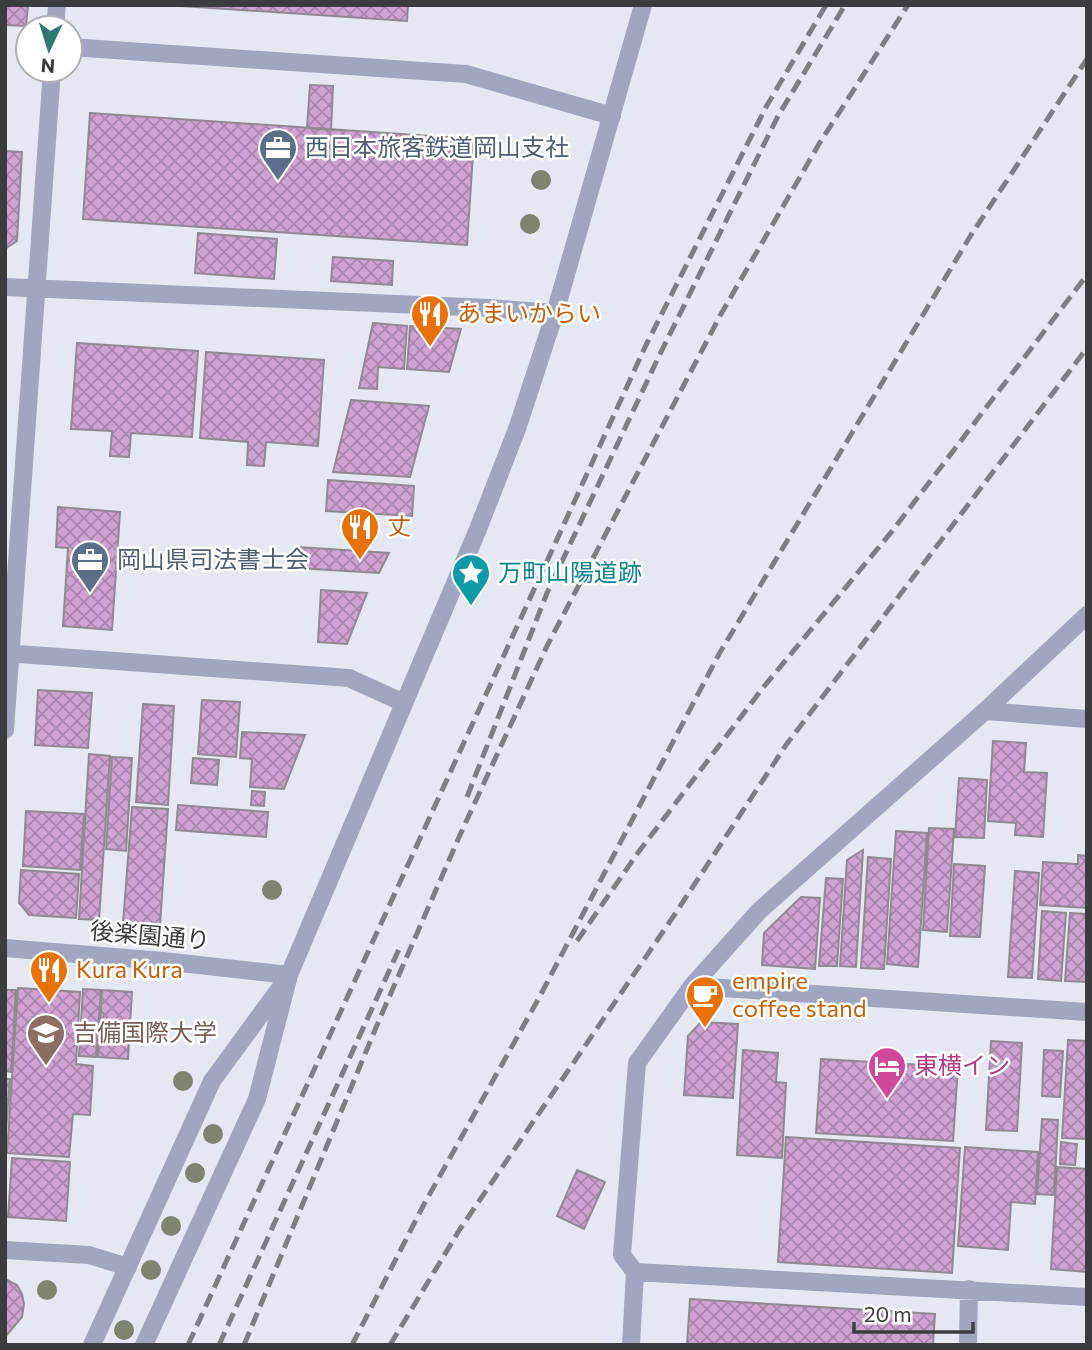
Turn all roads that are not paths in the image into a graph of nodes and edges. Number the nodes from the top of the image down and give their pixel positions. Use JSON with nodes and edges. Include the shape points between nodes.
{"nodes":[{"id":1,"x":643,"y":5,"type":"edge"},
{"id":2,"x":84,"y":48,"type":"edge"},
{"id":3,"x":51,"y":84,"type":"edge"},
{"id":4,"x":612,"y":116,"type":"junction"},
{"id":5,"x":5,"y":287,"type":"edge"},
{"id":6,"x":37,"y":289,"type":"junction"},
{"id":7,"x":555,"y":313,"type":"junction"},
{"id":8,"x":1087,"y":615,"type":"edge"},
{"id":9,"x":8,"y":653,"type":"edge"},
{"id":10,"x":404,"y":703,"type":"junction"},
{"id":11,"x":985,"y":711,"type":"junction"},
{"id":12,"x":1087,"y":719,"type":"edge"},
{"id":13,"x":5,"y":730,"type":"edge"},
{"id":14,"x":5,"y":948,"type":"edge"},
{"id":15,"x":289,"y":975,"type":"junction"},
{"id":16,"x":692,"y":986,"type":"junction"},
{"id":17,"x":1087,"y":1012,"type":"edge"},
{"id":18,"x":5,"y":1250,"type":"edge"},
{"id":19,"x":128,"y":1267,"type":"junction"},
{"id":20,"x":635,"y":1272,"type":"junction"},
{"id":21,"x":969,"y":1289,"type":"junction"},
{"id":22,"x":1087,"y":1297,"type":"edge"},
{"id":23,"x":92,"y":1345,"type":"edge"},
{"id":24,"x":144,"y":1345,"type":"edge"},
{"id":25,"x":631,"y":1345,"type":"edge"},
{"id":26,"x":968,"y":1345,"type":"edge"}],
"edges":[{"from":1,"to":4,"type":"street"},
{"from":2,"to":4,"type":"street","via":[[466,74]]},
{"from":3,"to":6,"type":"street"},
{"from":4,"to":7,"type":"street"},
{"from":5,"to":6,"type":"street"},
{"from":6,"to":7,"type":"street"},
{"from":6,"to":9,"type":"street"},
{"from":7,"to":10,"type":"street","via":[[517,429]]},
{"from":8,"to":11,"type":"street"},
{"from":9,"to":10,"type":"street","via":[[349,678]]},
{"from":9,"to":13,"type":"street"},
{"from":10,"to":15,"type":"street"},
{"from":11,"to":12,"type":"street"},
{"from":11,"to":16,"type":"street","via":[[759,911]]},
{"from":14,"to":15,"type":"street","name":"後楽園通り"},
{"from":15,"to":19,"type":"street","via":[[212,1081]]},
{"from":15,"to":24,"type":"street","via":[[257,1099]]},
{"from":16,"to":17,"type":"street"},
{"from":16,"to":20,"type":"street","via":[[637,1063],[622,1255]]},
{"from":18,"to":19,"type":"street","via":[[89,1255]]},
{"from":19,"to":23,"type":"street"},
{"from":20,"to":21,"type":"street"},
{"from":20,"to":25,"type":"street"},
{"from":21,"to":22,"type":"street"},
{"from":21,"to":26,"type":"street"}]}
